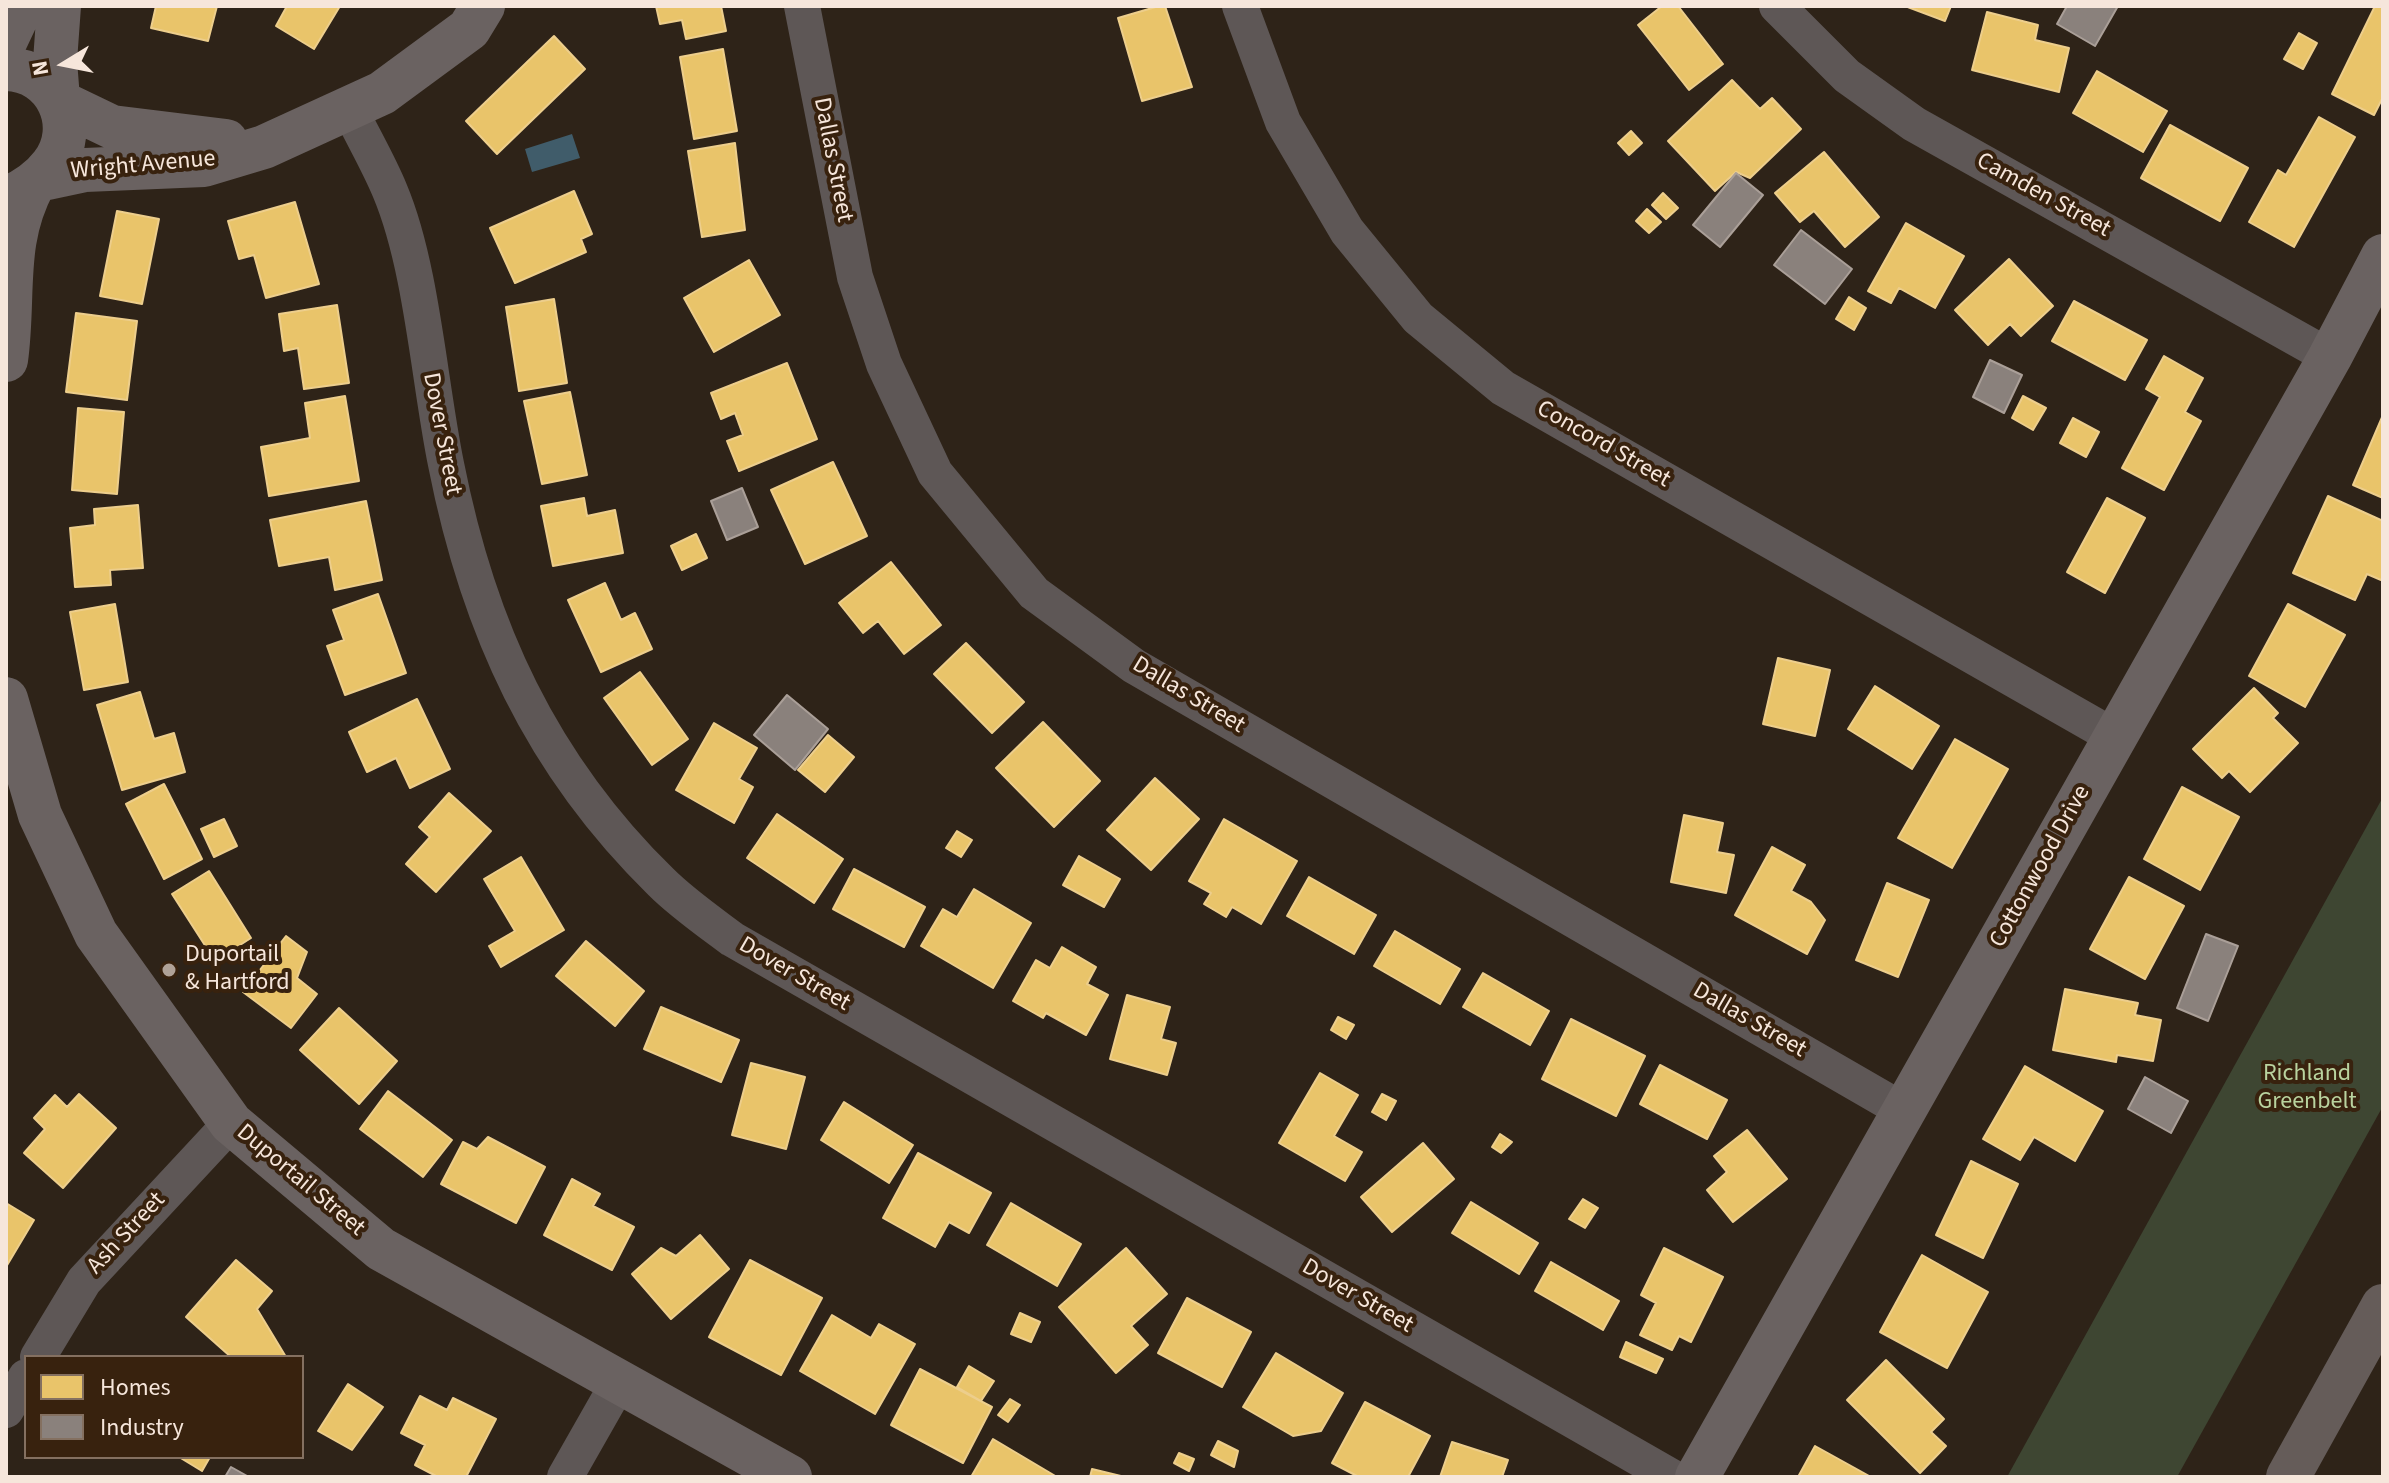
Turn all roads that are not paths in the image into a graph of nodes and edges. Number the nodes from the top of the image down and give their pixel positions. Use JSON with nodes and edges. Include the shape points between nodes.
{"nodes":[{"id":1,"x":22,"y":6,"type":"edge"},
{"id":2,"x":59,"y":6,"type":"edge"},
{"id":3,"x":483,"y":6,"type":"edge"},
{"id":4,"x":802,"y":6,"type":"edge"},
{"id":5,"x":1240,"y":6,"type":"edge"},
{"id":6,"x":1777,"y":6,"type":"edge"},
{"id":7,"x":6,"y":40,"type":"edge"},
{"id":8,"x":6,"y":69,"type":"edge"},
{"id":9,"x":59,"y":100,"type":"junction"},
{"id":10,"x":350,"y":110,"type":"junction"},
{"id":11,"x":292,"y":134,"type":"junction"},
{"id":12,"x":26,"y":187,"type":"edge"},
{"id":13,"x":2383,"y":256,"type":"edge"},
{"id":14,"x":2330,"y":357,"type":"junction"},
{"id":15,"x":6,"y":360,"type":"edge"},
{"id":16,"x":6,"y":699,"type":"edge"},
{"id":17,"x":2113,"y":736,"type":"junction"},
{"id":18,"x":13,"y":756,"type":"edge"},
{"id":19,"x":1906,"y":1112,"type":"junction"},
{"id":20,"x":231,"y":1123,"type":"junction"},
{"id":21,"x":2383,"y":1306,"type":"edge"},
{"id":22,"x":39,"y":1355,"type":"edge"},
{"id":23,"x":24,"y":1380,"type":"edge"},
{"id":24,"x":619,"y":1382,"type":"junction"},
{"id":25,"x":6,"y":1410,"type":"edge"},
{"id":26,"x":565,"y":1477,"type":"edge"},
{"id":27,"x":790,"y":1477,"type":"edge"},
{"id":28,"x":1672,"y":1477,"type":"edge"},
{"id":29,"x":1697,"y":1477,"type":"edge"},
{"id":30,"x":2288,"y":1477,"type":"edge"}],
"edges":[{"from":1,"to":7,"type":"street"},
{"from":2,"to":9,"type":"street"},
{"from":3,"to":10,"type":"street","name":"Wright Avenue","via":[[469,29]]},
{"from":4,"to":19,"type":"street","name":"Dallas Street","via":[[855,277],[884,364],[935,473],[1034,593],[1134,666]]},
{"from":5,"to":17,"type":"street","name":"Concord Street","via":[[1283,122],[1347,231],[1418,318],[1503,388]]},
{"from":6,"to":14,"type":"street","name":"Camden Street","via":[[1847,76],[1914,124]]},
{"from":8,"to":9,"type":"street","name":"Wright Avenue","via":[[33,74]]},
{"from":9,"to":11,"type":"street","name":"Wright Avenue","via":[[112,127],[158,135],[216,141]]},
{"from":9,"to":12,"type":"street","via":[[65,118],[63,143],[52,165]]},
{"from":10,"to":11,"type":"street","name":"Wright Avenue"},
{"from":10,"to":28,"type":"street","name":"Dover Street","via":[[391,193],[411,268],[468,563],[496,642],[559,762],[662,884],[732,939]]},
{"from":11,"to":12,"type":"street","name":"Wright Avenue","via":[[204,165],[85,170]]},
{"from":12,"to":15,"type":"street","via":[[11,248]]},
{"from":13,"to":14,"type":"street","name":"Cottonwood Drive"},
{"from":14,"to":17,"type":"street","name":"Cottonwood Drive"},
{"from":16,"to":18,"type":"street","name":"Duportail Street"},
{"from":17,"to":19,"type":"street","name":"Cottonwood Drive"},
{"from":18,"to":20,"type":"street","name":"Duportail Street","via":[[96,934]]},
{"from":19,"to":29,"type":"street","name":"Cottonwood Drive"},
{"from":20,"to":22,"type":"street","name":"Ash Street","via":[[84,1281]]},
{"from":20,"to":24,"type":"street","name":"Duportail Street","via":[[381,1249]]},
{"from":21,"to":30,"type":"highway"},
{"from":23,"to":25,"type":"street"},
{"from":24,"to":26,"type":"street"},
{"from":24,"to":27,"type":"street","name":"Duportail Street"}]}
